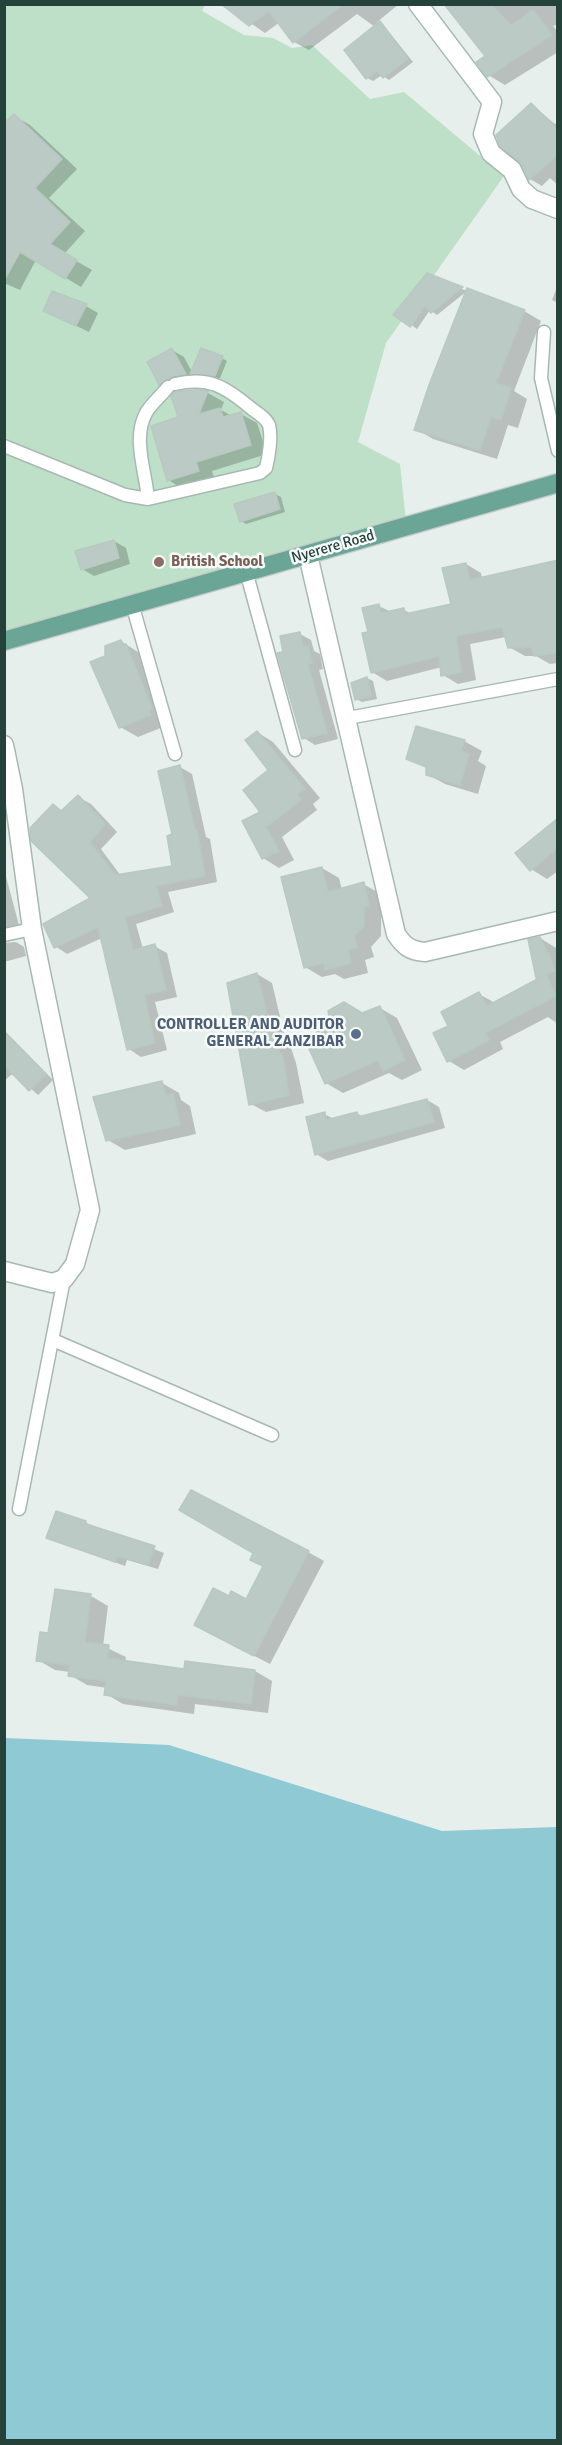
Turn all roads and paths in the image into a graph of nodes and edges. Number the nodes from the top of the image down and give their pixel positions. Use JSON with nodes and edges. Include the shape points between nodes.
{"nodes":[{"id":1,"x":418,"y":4,"type":"edge"},
{"id":2,"x":558,"y":208,"type":"edge"},
{"id":3,"x":544,"y":332,"type":"dead end"},
{"id":4,"x":4,"y":446,"type":"edge"},
{"id":5,"x":558,"y":451,"type":"edge"},
{"id":6,"x":558,"y":483,"type":"edge"},
{"id":7,"x":148,"y":499,"type":"junction"},
{"id":8,"x":308,"y":555,"type":"junction"},
{"id":9,"x":246,"y":571,"type":"junction"},
{"id":10,"x":132,"y":604,"type":"junction"},
{"id":11,"x":4,"y":641,"type":"edge"},
{"id":12,"x":558,"y":679,"type":"edge"},
{"id":13,"x":348,"y":718,"type":"junction"},
{"id":14,"x":4,"y":745,"type":"edge"},
{"id":15,"x":295,"y":750,"type":"dead end"},
{"id":16,"x":175,"y":754,"type":"dead end"},
{"id":17,"x":558,"y":921,"type":"edge"},
{"id":18,"x":32,"y":929,"type":"junction"},
{"id":19,"x":4,"y":934,"type":"edge"},
{"id":20,"x":4,"y":1271,"type":"edge"},
{"id":21,"x":64,"y":1279,"type":"junction"},
{"id":22,"x":53,"y":1340,"type":"junction"},
{"id":23,"x":272,"y":1435,"type":"dead end"},
{"id":24,"x":19,"y":1509,"type":"dead end"}],
"edges":[{"from":1,"to":2,"type":"street","via":[[492,102],[483,134],[491,153],[512,170],[521,189],[532,199]]},
{"from":3,"to":5,"type":"lane","via":[[541,378]]},
{"from":4,"to":7,"type":"lane","via":[[125,495]]},
{"from":6,"to":8,"type":"main road","name":"Nyerere Road"},
{"from":7,"to":7,"type":"lane","via":[[260,473],[266,468],[266,420],[233,393],[211,383],[196,380],[171,386],[146,413],[141,429]]},
{"from":8,"to":9,"type":"main road","name":"Nyerere Road"},
{"from":8,"to":13,"type":"street"},
{"from":9,"to":10,"type":"main road","name":"Nyerere Road"},
{"from":9,"to":15,"type":"lane"},
{"from":10,"to":11,"type":"main road","name":"Nyerere Road"},
{"from":10,"to":16,"type":"lane"},
{"from":12,"to":13,"type":"lane"},
{"from":13,"to":17,"type":"street","via":[[396,934],[403,945],[425,952]]},
{"from":14,"to":18,"type":"street"},
{"from":18,"to":19,"type":"lane"},
{"from":18,"to":21,"type":"street","via":[[90,1210],[75,1264]]},
{"from":20,"to":21,"type":"street","via":[[52,1283]]},
{"from":21,"to":22,"type":"lane"},
{"from":22,"to":23,"type":"lane"},
{"from":22,"to":24,"type":"lane"}]}
